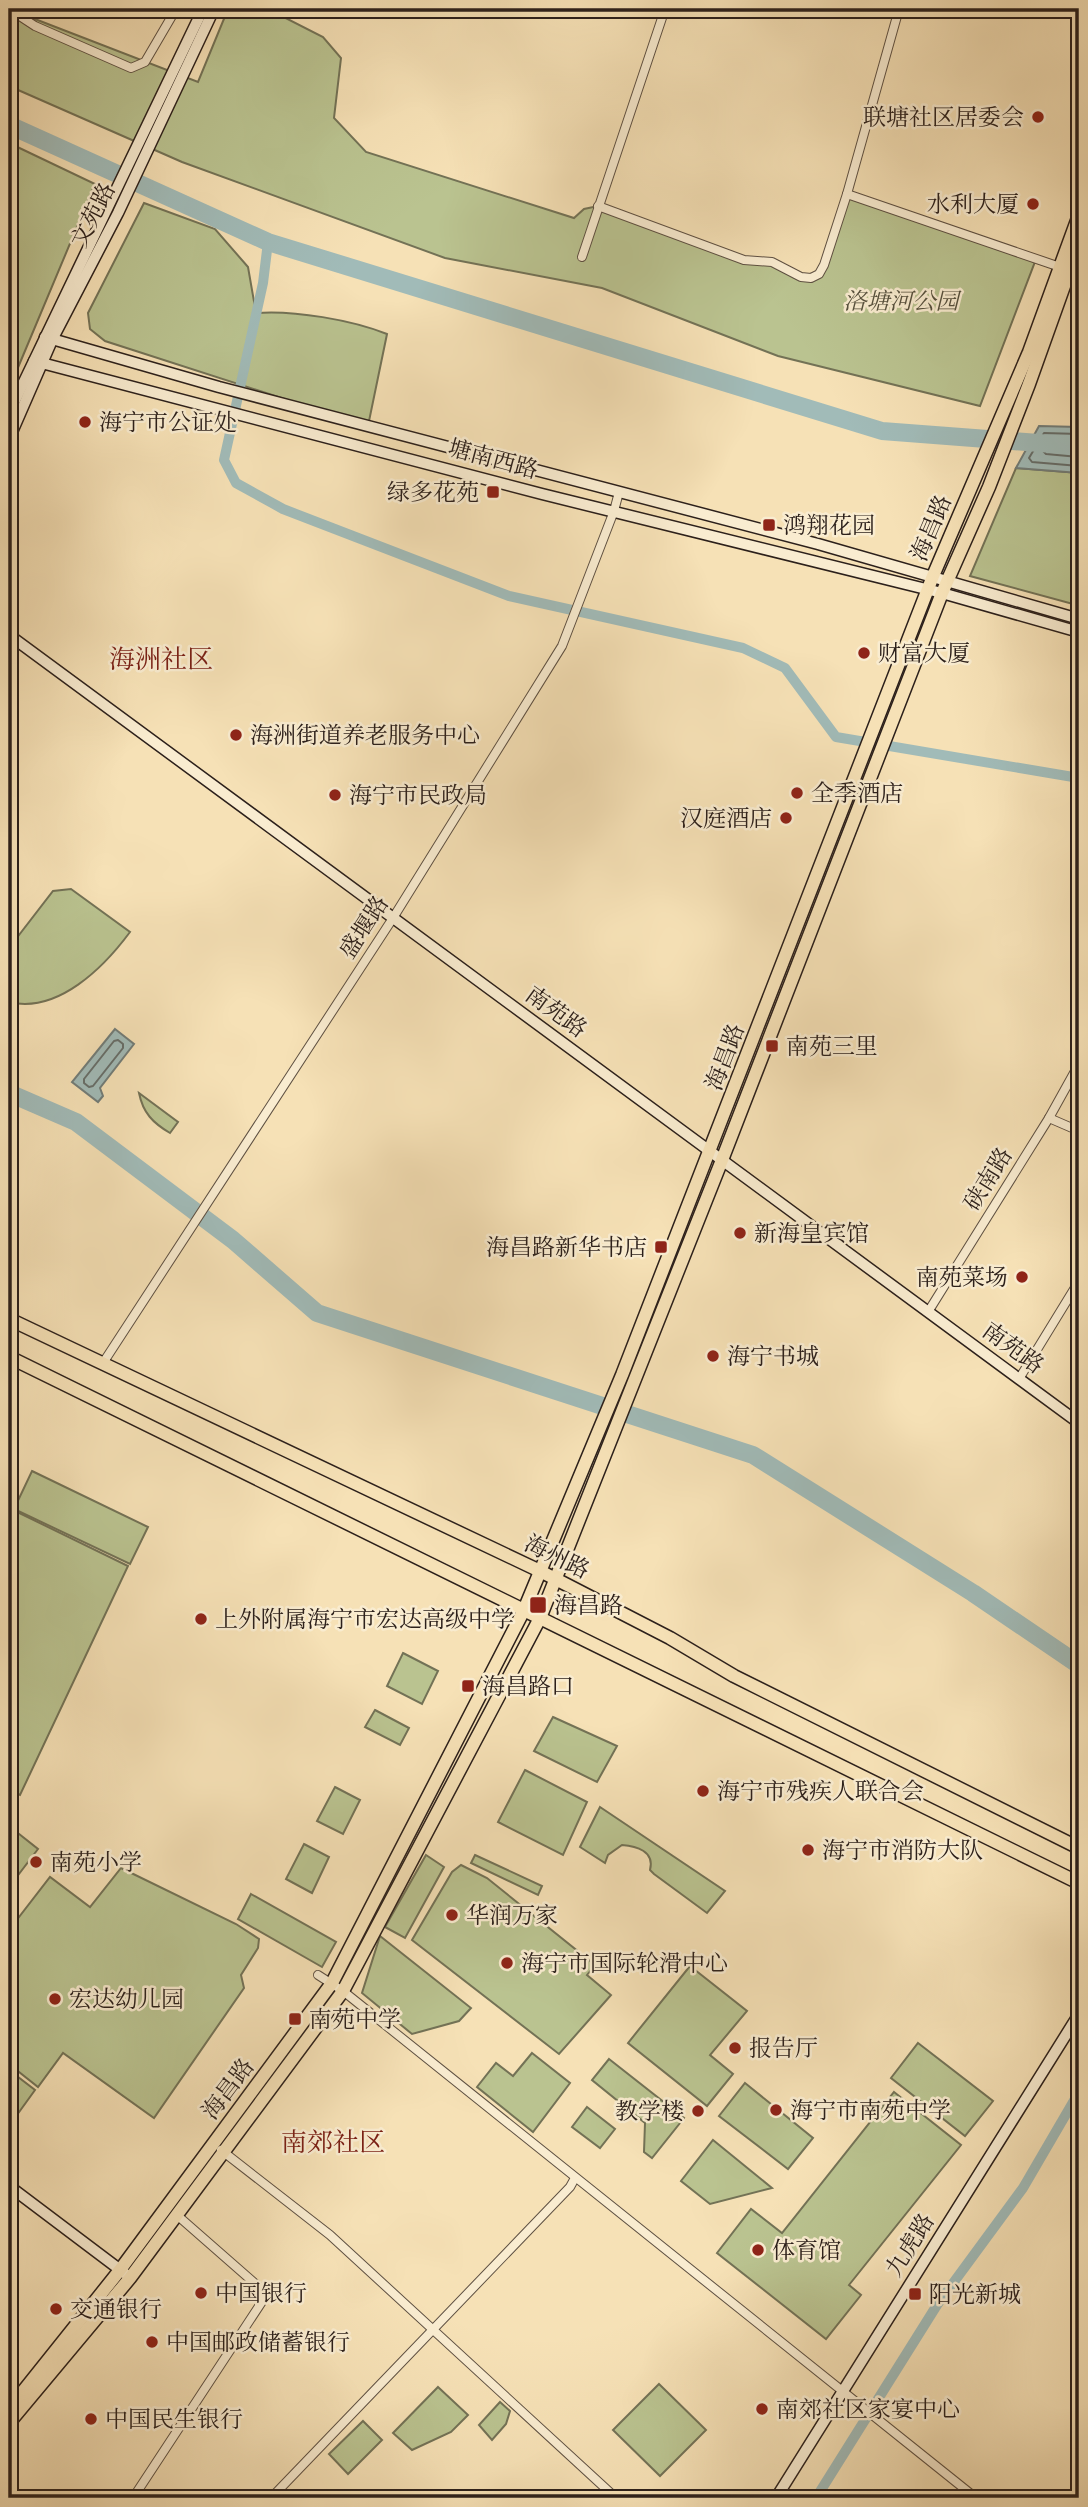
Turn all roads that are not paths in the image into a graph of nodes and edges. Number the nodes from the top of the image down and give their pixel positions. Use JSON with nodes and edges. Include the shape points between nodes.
{"nodes":[{"id":1,"x":9,"y":9,"type":"edge"},
{"id":2,"x":176,"y":9,"type":"edge"},
{"id":3,"x":210,"y":9,"type":"edge"},
{"id":4,"x":665,"y":9,"type":"edge"},
{"id":5,"x":899,"y":9,"type":"edge"},
{"id":6,"x":847,"y":194,"type":"junction"},
{"id":7,"x":598,"y":206,"type":"junction"},
{"id":8,"x":112,"y":211,"type":"junction"},
{"id":9,"x":1079,"y":215,"type":"edge"},
{"id":10,"x":1079,"y":244,"type":"edge"},
{"id":11,"x":582,"y":257,"type":"dead end"},
{"id":12,"x":1067,"y":273,"type":"edge"},
{"id":13,"x":49,"y":338,"type":"junction"},
{"id":14,"x":38,"y":362,"type":"junction"},
{"id":15,"x":9,"y":413,"type":"edge"},
{"id":16,"x":9,"y":439,"type":"edge"},
{"id":17,"x":619,"y":492,"type":"junction"},
{"id":18,"x":614,"y":512,"type":"junction"},
{"id":19,"x":933,"y":576,"type":"junction"},
{"id":20,"x":940,"y":588,"type":"junction"},
{"id":21,"x":1079,"y":619,"type":"edge"},
{"id":22,"x":1079,"y":632,"type":"edge"},
{"id":23,"x":9,"y":635,"type":"edge"},
{"id":24,"x":868,"y":765,"type":"junction"},
{"id":25,"x":393,"y":918,"type":"junction"},
{"id":26,"x":1079,"y":1064,"type":"edge"},
{"id":27,"x":1049,"y":1118,"type":"junction"},
{"id":28,"x":1079,"y":1131,"type":"edge"},
{"id":29,"x":710,"y":1152,"type":"junction"},
{"id":30,"x":722,"y":1160,"type":"junction"},
{"id":31,"x":1079,"y":1281,"type":"edge"},
{"id":32,"x":928,"y":1312,"type":"junction"},
{"id":33,"x":9,"y":1319,"type":"edge"},
{"id":34,"x":9,"y":1357,"type":"edge"},
{"id":35,"x":103,"y":1363,"type":"junction"},
{"id":36,"x":1020,"y":1379,"type":"junction"},
{"id":37,"x":1079,"y":1423,"type":"edge"},
{"id":38,"x":540,"y":1571,"type":"junction"},
{"id":39,"x":556,"y":1579,"type":"junction"},
{"id":40,"x":524,"y":1610,"type":"junction"},
{"id":41,"x":540,"y":1618,"type":"junction"},
{"id":42,"x":1079,"y":1848,"type":"edge"},
{"id":43,"x":1079,"y":1883,"type":"edge"},
{"id":44,"x":318,"y":1975,"type":"dead end"},
{"id":45,"x":338,"y":1987,"type":"junction"},
{"id":46,"x":1079,"y":2014,"type":"edge"},
{"id":47,"x":219,"y":2148,"type":"junction"},
{"id":48,"x":575,"y":2178,"type":"junction"},
{"id":49,"x":9,"y":2186,"type":"edge"},
{"id":50,"x":178,"y":2216,"type":"junction"},
{"id":51,"x":125,"y":2274,"type":"junction"},
{"id":52,"x":433,"y":2330,"type":"junction"},
{"id":53,"x":842,"y":2393,"type":"junction"},
{"id":54,"x":9,"y":2409,"type":"edge"},
{"id":55,"x":9,"y":2423,"type":"edge"},
{"id":56,"x":133,"y":2498,"type":"edge"},
{"id":57,"x":271,"y":2498,"type":"edge"},
{"id":58,"x":616,"y":2498,"type":"edge"},
{"id":59,"x":776,"y":2498,"type":"edge"},
{"id":60,"x":976,"y":2498,"type":"edge"}],
"edges":[{"from":1,"to":2,"type":"street","via":[[35,26],[131,68],[145,62]]},
{"from":3,"to":8,"type":"main road","name":"文苑路","via":[[159,128]]},
{"from":3,"to":8,"type":"main road","name":"文苑路","via":[[146,122]]},
{"from":4,"to":7,"type":"street"},
{"from":5,"to":6,"type":"street"},
{"from":6,"to":7,"type":"street","via":[[824,265],[811,278],[772,262],[744,260]]},
{"from":6,"to":12,"type":"street"},
{"from":7,"to":11,"type":"street"},
{"from":8,"to":13,"type":"main road","name":"文苑路"},
{"from":9,"to":12,"type":"main road","name":"海昌路"},
{"from":10,"to":12,"type":"main road","name":"海昌路"},
{"from":12,"to":19,"type":"main road","name":"海昌路","via":[[1014,383]]},
{"from":12,"to":20,"type":"main road","name":"海昌路","via":[[989,487]]},
{"from":13,"to":14,"type":"main road","name":"文苑路"},
{"from":13,"to":17,"type":"main road","name":"塘南西路"},
{"from":14,"to":15,"type":"main road","name":"文苑路"},
{"from":14,"to":16,"type":"main road","name":"文苑路"},
{"from":14,"to":18,"type":"main road","name":"塘南西路"},
{"from":17,"to":18,"type":"street","name":"盛堰路"},
{"from":17,"to":19,"type":"main road","name":"塘南西路"},
{"from":18,"to":20,"type":"main road","name":"塘南西路"},
{"from":18,"to":25,"type":"street","name":"盛堰路","via":[[562,646]]},
{"from":19,"to":20,"type":"main road","name":"海昌路"},
{"from":20,"to":21,"type":"main road"},
{"from":20,"to":22,"type":"main road"},
{"from":20,"to":24,"type":"main road","name":"海昌路"},
{"from":23,"to":25,"type":"main road","name":"南苑路"},
{"from":24,"to":29,"type":"main road","name":"海昌路"},
{"from":24,"to":30,"type":"main road","name":"海昌路"},
{"from":25,"to":29,"type":"main road","name":"南苑路"},
{"from":25,"to":35,"type":"street","name":"盛堰路"},
{"from":26,"to":27,"type":"street","name":"硖南路"},
{"from":27,"to":28,"type":"street"},
{"from":27,"to":32,"type":"street","name":"硖南路"},
{"from":29,"to":30,"type":"main road","name":"南苑路"},
{"from":29,"to":38,"type":"main road","name":"海昌路"},
{"from":30,"to":32,"type":"main road","name":"南苑路"},
{"from":30,"to":39,"type":"main road","name":"海昌路"},
{"from":31,"to":36,"type":"street"},
{"from":32,"to":36,"type":"main road","name":"南苑路"},
{"from":33,"to":35,"type":"main road","name":"海州路"},
{"from":34,"to":40,"type":"main road"},
{"from":35,"to":38,"type":"main road","name":"海州路"},
{"from":36,"to":37,"type":"main road","name":"南苑路"},
{"from":38,"to":39,"type":"main road","name":"海州路"},
{"from":38,"to":40,"type":"main road","name":"海昌路"},
{"from":39,"to":41,"type":"main road","name":"海昌路"},
{"from":39,"to":42,"type":"main road","name":"海州路","via":[[670,1637],[734,1676]]},
{"from":40,"to":41,"type":"main road"},
{"from":40,"to":45,"type":"main road","name":"海昌路"},
{"from":41,"to":43,"type":"main road"},
{"from":41,"to":45,"type":"main road","name":"海昌路"},
{"from":44,"to":45,"type":"street"},
{"from":45,"to":47,"type":"main road","name":"海昌路"},
{"from":45,"to":48,"type":"street"},
{"from":46,"to":53,"type":"main road","name":"九虎路"},
{"from":47,"to":50,"type":"main road","name":"海昌路"},
{"from":47,"to":51,"type":"main road","name":"海昌路"},
{"from":47,"to":52,"type":"street","via":[[330,2235]]},
{"from":48,"to":52,"type":"street"},
{"from":48,"to":53,"type":"street"},
{"from":49,"to":51,"type":"main road"},
{"from":50,"to":51,"type":"main road","name":"海昌路"},
{"from":50,"to":56,"type":"street","via":[[267,2294]]},
{"from":51,"to":54,"type":"main road","name":"海昌路"},
{"from":51,"to":55,"type":"main road","name":"海昌路"},
{"from":52,"to":57,"type":"street"},
{"from":52,"to":58,"type":"street"},
{"from":53,"to":59,"type":"main road","name":"九虎路"},
{"from":53,"to":60,"type":"street"}]}
